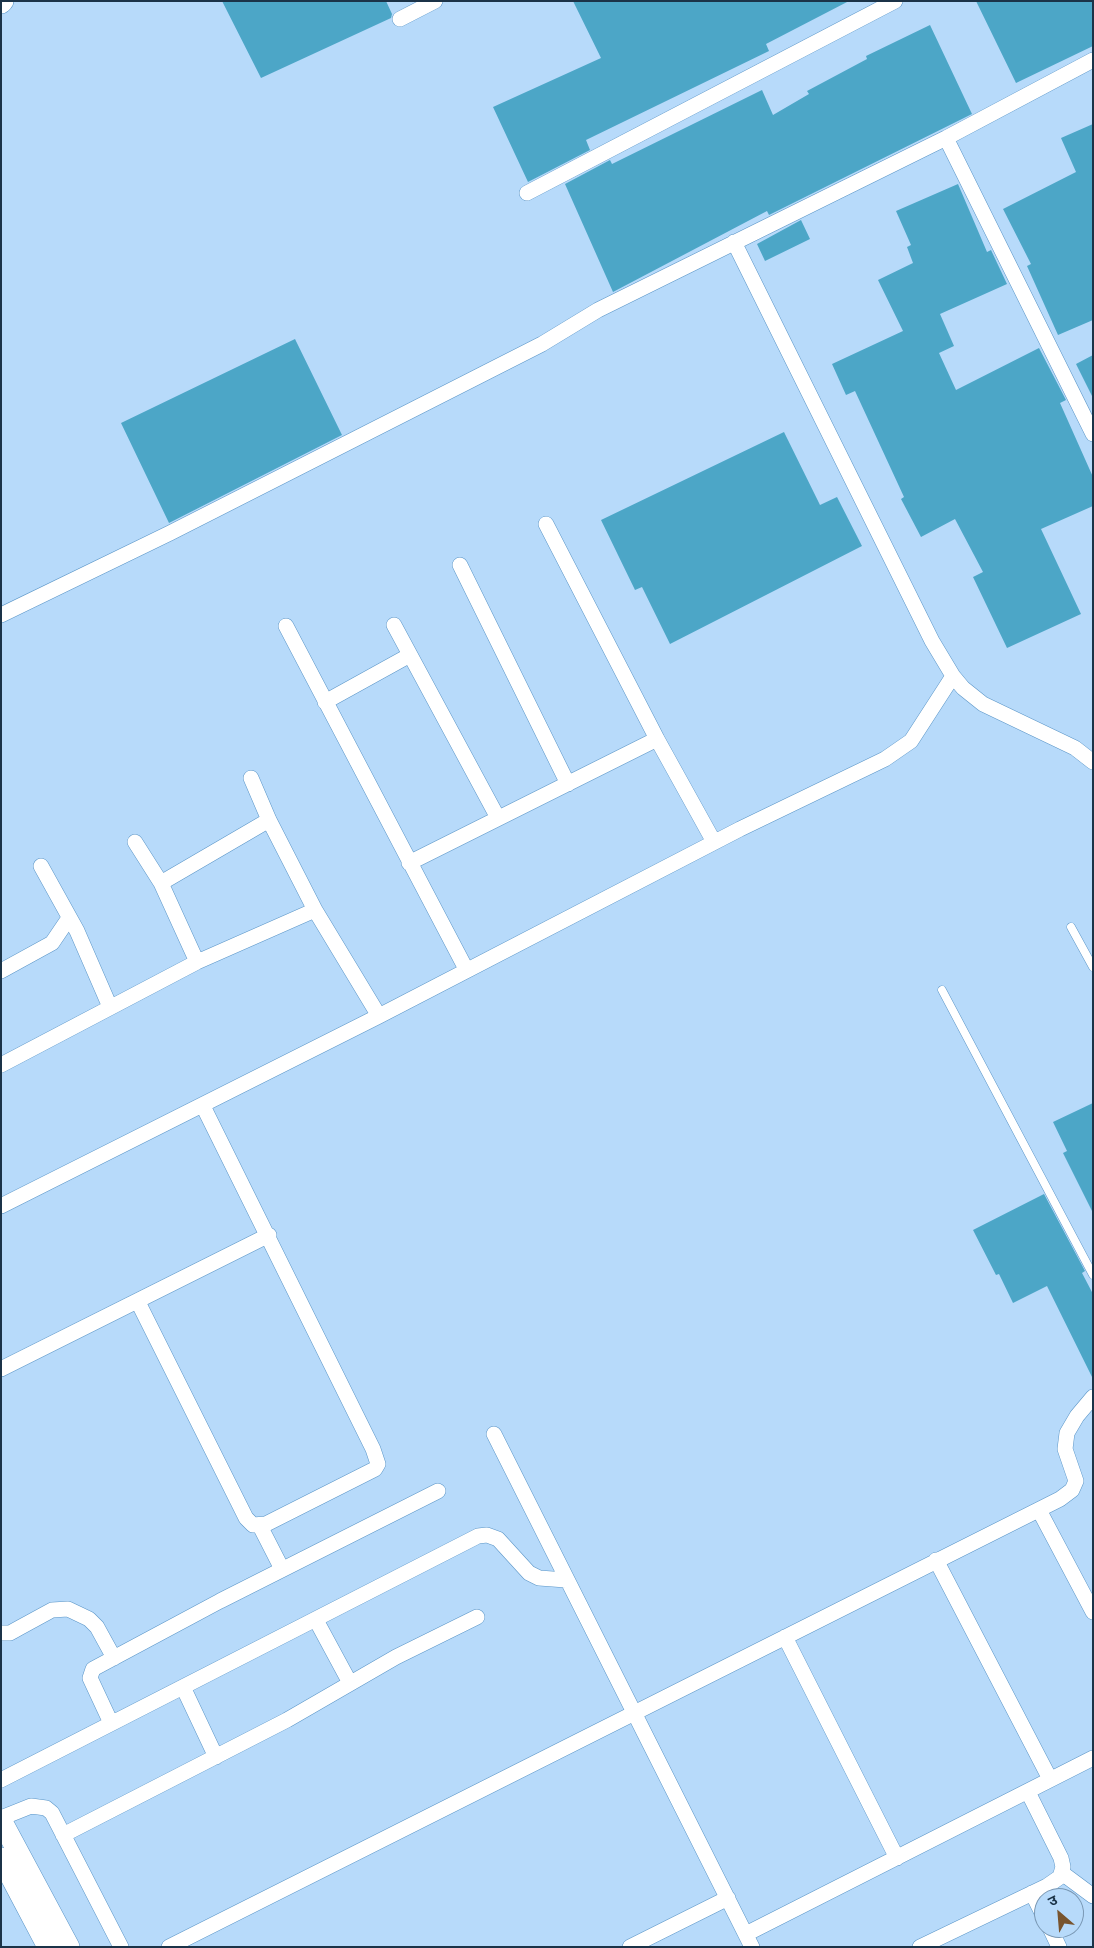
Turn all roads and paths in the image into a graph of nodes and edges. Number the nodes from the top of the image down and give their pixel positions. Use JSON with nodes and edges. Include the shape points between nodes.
{"nodes":[{"id":1,"x":435,"y":1,"type":"edge"},
{"id":2,"x":895,"y":1,"type":"edge"},
{"id":3,"x":400,"y":19,"type":"dead end"},
{"id":4,"x":1093,"y":60,"type":"edge"},
{"id":5,"x":946,"y":138,"type":"junction"},
{"id":6,"x":527,"y":193,"type":"dead end"},
{"id":7,"x":734,"y":242,"type":"junction"},
{"id":8,"x":1093,"y":434,"type":"edge"},
{"id":9,"x":546,"y":524,"type":"dead end"},
{"id":10,"x":460,"y":564,"type":"dead end"},
{"id":11,"x":1,"y":615,"type":"edge"},
{"id":12,"x":394,"y":625,"type":"dead end"},
{"id":13,"x":286,"y":626,"type":"dead end"},
{"id":14,"x":410,"y":655,"type":"junction"},
{"id":15,"x":953,"y":676,"type":"junction"},
{"id":16,"x":324,"y":702,"type":"junction"},
{"id":17,"x":657,"y":739,"type":"junction"},
{"id":18,"x":1093,"y":762,"type":"edge"},
{"id":19,"x":251,"y":778,"type":"dead end"},
{"id":20,"x":568,"y":784,"type":"junction"},
{"id":21,"x":498,"y":818,"type":"junction"},
{"id":22,"x":269,"y":820,"type":"junction"},
{"id":23,"x":135,"y":842,"type":"dead end"},
{"id":24,"x":714,"y":842,"type":"junction"},
{"id":25,"x":409,"y":863,"type":"junction"},
{"id":26,"x":41,"y":866,"type":"dead end"},
{"id":27,"x":161,"y":883,"type":"junction"},
{"id":28,"x":315,"y":910,"type":"junction"},
{"id":29,"x":69,"y":918,"type":"junction"},
{"id":30,"x":1071,"y":927,"type":"dead end"},
{"id":31,"x":198,"y":962,"type":"junction"},
{"id":32,"x":1093,"y":967,"type":"edge"},
{"id":33,"x":466,"y":969,"type":"junction"},
{"id":34,"x":1,"y":971,"type":"edge"},
{"id":35,"x":942,"y":990,"type":"dead end"},
{"id":36,"x":110,"y":1007,"type":"junction"},
{"id":37,"x":379,"y":1016,"type":"junction"},
{"id":38,"x":1,"y":1065,"type":"edge"},
{"id":39,"x":203,"y":1106,"type":"junction"},
{"id":40,"x":2,"y":1202,"type":"edge"},
{"id":41,"x":269,"y":1235,"type":"junction"},
{"id":42,"x":1093,"y":1274,"type":"edge"},
{"id":43,"x":138,"y":1302,"type":"junction"},
{"id":44,"x":1,"y":1369,"type":"edge"},
{"id":45,"x":1093,"y":1397,"type":"edge"},
{"id":46,"x":494,"y":1434,"type":"dead end"},
{"id":47,"x":438,"y":1491,"type":"dead end"},
{"id":48,"x":1039,"y":1510,"type":"junction"},
{"id":49,"x":260,"y":1526,"type":"junction"},
{"id":50,"x":936,"y":1560,"type":"junction"},
{"id":51,"x":282,"y":1569,"type":"junction"},
{"id":52,"x":566,"y":1580,"type":"junction"},
{"id":53,"x":1093,"y":1612,"type":"edge"},
{"id":54,"x":478,"y":1617,"type":"dead end"},
{"id":55,"x":316,"y":1620,"type":"junction"},
{"id":56,"x":1,"y":1633,"type":"edge"},
{"id":57,"x":785,"y":1636,"type":"junction"},
{"id":58,"x":114,"y":1658,"type":"junction"},
{"id":59,"x":350,"y":1683,"type":"junction"},
{"id":60,"x":183,"y":1687,"type":"junction"},
{"id":61,"x":634,"y":1713,"type":"junction"},
{"id":62,"x":111,"y":1723,"type":"junction"},
{"id":63,"x":216,"y":1757,"type":"junction"},
{"id":64,"x":1093,"y":1758,"type":"edge"},
{"id":65,"x":1050,"y":1779,"type":"junction"},
{"id":66,"x":1,"y":1780,"type":"edge"},
{"id":67,"x":1028,"y":1792,"type":"junction"},
{"id":68,"x":1,"y":1819,"type":"edge"},
{"id":69,"x":63,"y":1835,"type":"junction"},
{"id":70,"x":1,"y":1858,"type":"edge"},
{"id":71,"x":898,"y":1858,"type":"junction"},
{"id":72,"x":1062,"y":1873,"type":"junction"},
{"id":73,"x":1032,"y":1893,"type":"junction"},
{"id":74,"x":1093,"y":1896,"type":"edge"},
{"id":75,"x":1034,"y":1897,"type":"edge"},
{"id":76,"x":728,"y":1898,"type":"junction"},
{"id":77,"x":749,"y":1940,"type":"edge"},
{"id":78,"x":944,"y":1941,"type":"edge"},
{"id":79,"x":48,"y":1947,"type":"edge"},
{"id":80,"x":69,"y":1947,"type":"edge"},
{"id":81,"x":121,"y":1947,"type":"edge"},
{"id":82,"x":169,"y":1947,"type":"edge"},
{"id":83,"x":630,"y":1947,"type":"edge"},
{"id":84,"x":920,"y":1947,"type":"edge"}],
"edges":[{"from":1,"to":3,"type":"street"},
{"from":2,"to":6,"type":"street"},
{"from":4,"to":5,"type":"street"},
{"from":5,"to":7,"type":"street"},
{"from":5,"to":8,"type":"street"},
{"from":7,"to":11,"type":"street","via":[[598,310],[526,352]]},
{"from":7,"to":15,"type":"street","via":[[932,641]]},
{"from":9,"to":17,"type":"street"},
{"from":10,"to":20,"type":"street"},
{"from":12,"to":14,"type":"street"},
{"from":13,"to":16,"type":"street"},
{"from":14,"to":16,"type":"street"},
{"from":14,"to":21,"type":"street"},
{"from":15,"to":18,"type":"street","via":[[962,688],[983,704],[1075,748]]},
{"from":15,"to":24,"type":"street","via":[[911,741],[886,759]]},
{"from":16,"to":25,"type":"street"},
{"from":17,"to":20,"type":"street"},
{"from":17,"to":24,"type":"street"},
{"from":19,"to":22,"type":"street"},
{"from":20,"to":21,"type":"street"},
{"from":21,"to":25,"type":"street"},
{"from":22,"to":27,"type":"street"},
{"from":22,"to":28,"type":"street"},
{"from":23,"to":27,"type":"street"},
{"from":24,"to":33,"type":"street"},
{"from":25,"to":33,"type":"street"},
{"from":26,"to":29,"type":"street"},
{"from":27,"to":31,"type":"street"},
{"from":28,"to":31,"type":"street"},
{"from":28,"to":37,"type":"street"},
{"from":29,"to":34,"type":"street","via":[[52,943]]},
{"from":29,"to":36,"type":"street"},
{"from":30,"to":32,"type":"lane"},
{"from":31,"to":36,"type":"street"},
{"from":33,"to":37,"type":"street"},
{"from":35,"to":42,"type":"lane"},
{"from":36,"to":38,"type":"street"},
{"from":37,"to":39,"type":"street"},
{"from":39,"to":40,"type":"street"},
{"from":39,"to":41,"type":"street"},
{"from":41,"to":43,"type":"street"},
{"from":41,"to":49,"type":"street","via":[[374,1449],[378,1464],[370,1473]]},
{"from":43,"to":44,"type":"street"},
{"from":43,"to":49,"type":"street","via":[[246,1518],[252,1525]]},
{"from":45,"to":48,"type":"street","via":[[1067,1433],[1066,1449],[1076,1475],[1075,1486]]},
{"from":46,"to":52,"type":"street"},
{"from":47,"to":51,"type":"street"},
{"from":48,"to":50,"type":"street"},
{"from":48,"to":53,"type":"street"},
{"from":49,"to":51,"type":"street"},
{"from":50,"to":57,"type":"street"},
{"from":50,"to":65,"type":"street"},
{"from":51,"to":58,"type":"street"},
{"from":52,"to":55,"type":"street","via":[[539,1578],[529,1573],[498,1539],[478,1536]]},
{"from":52,"to":61,"type":"street"},
{"from":54,"to":59,"type":"street"},
{"from":55,"to":59,"type":"street"},
{"from":55,"to":60,"type":"street"},
{"from":56,"to":58,"type":"street","via":[[10,1633],[52,1610],[68,1610],[97,1627]]},
{"from":57,"to":61,"type":"street"},
{"from":57,"to":71,"type":"street"},
{"from":58,"to":62,"type":"street","via":[[89,1675]]},
{"from":59,"to":63,"type":"street","via":[[301,1713]]},
{"from":60,"to":62,"type":"street"},
{"from":60,"to":63,"type":"street"},
{"from":61,"to":76,"type":"street"},
{"from":61,"to":82,"type":"street"},
{"from":62,"to":66,"type":"street"},
{"from":63,"to":69,"type":"street"},
{"from":64,"to":65,"type":"street"},
{"from":65,"to":67,"type":"street"},
{"from":67,"to":71,"type":"street"},
{"from":67,"to":72,"type":"street","via":[[1061,1858]]},
{"from":68,"to":69,"type":"street","via":[[21,1808],[39,1805],[52,1814]]},
{"from":68,"to":80,"type":"street"},
{"from":69,"to":81,"type":"street"},
{"from":70,"to":79,"type":"street"},
{"from":71,"to":77,"type":"street"},
{"from":72,"to":73,"type":"street","via":[[1055,1882]]},
{"from":72,"to":74,"type":"street"},
{"from":73,"to":75,"type":"street"},
{"from":73,"to":78,"type":"street"},
{"from":76,"to":77,"type":"street"},
{"from":76,"to":83,"type":"street"},
{"from":78,"to":84,"type":"street"}]}
